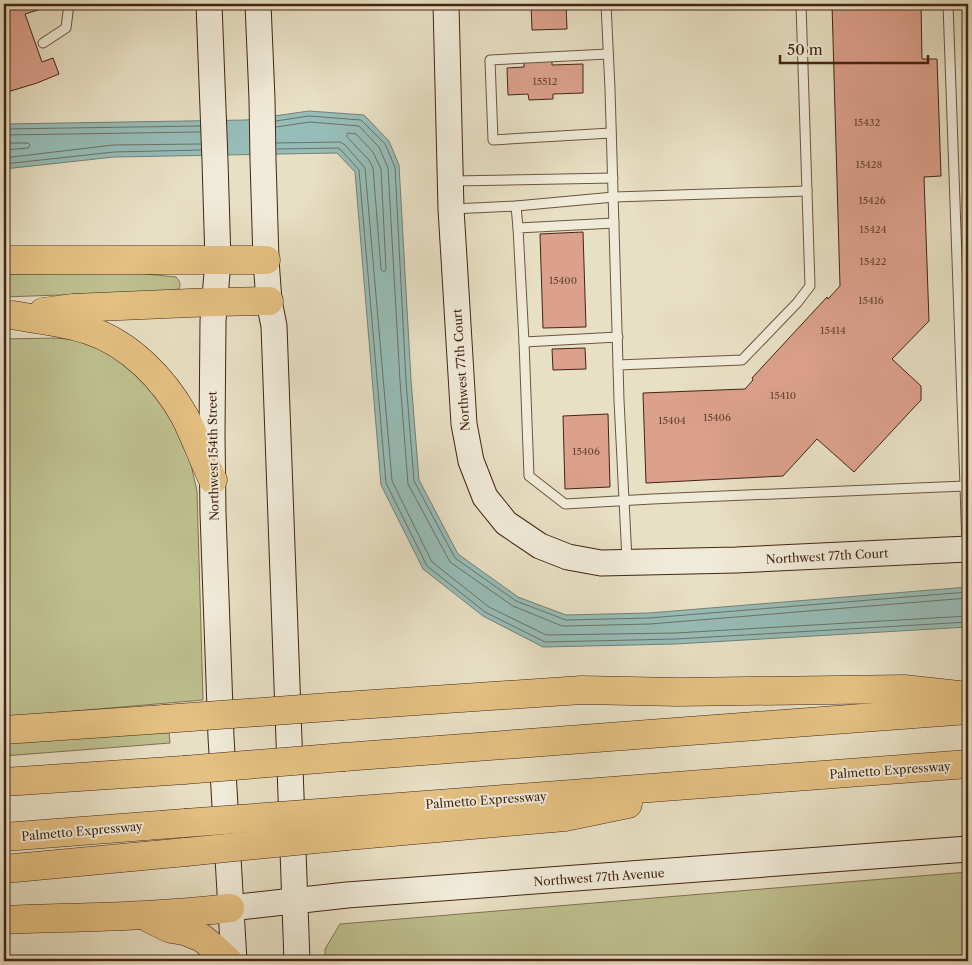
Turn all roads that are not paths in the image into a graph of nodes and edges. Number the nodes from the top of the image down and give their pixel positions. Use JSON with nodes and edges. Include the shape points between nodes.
{"nodes":[{"id":1,"x":69,"y":4,"type":"edge"},
{"id":2,"x":208,"y":4,"type":"edge"},
{"id":3,"x":258,"y":4,"type":"edge"},
{"id":4,"x":446,"y":4,"type":"edge"},
{"id":5,"x":606,"y":4,"type":"edge"},
{"id":6,"x":801,"y":4,"type":"edge"},
{"id":7,"x":948,"y":4,"type":"edge"},
{"id":8,"x":44,"y":43,"type":"dead end"},
{"id":9,"x":608,"y":54,"type":"junction"},
{"id":10,"x":611,"y":133,"type":"junction"},
{"id":11,"x":613,"y":178,"type":"junction"},
{"id":12,"x":450,"y":182,"type":"junction"},
{"id":13,"x":806,"y":191,"type":"junction"},
{"id":14,"x":614,"y":197,"type":"junction"},
{"id":15,"x":516,"y":206,"type":"junction"},
{"id":16,"x":451,"y":209,"type":"junction"},
{"id":17,"x":614,"y":223,"type":"junction"},
{"id":18,"x":518,"y":228,"type":"junction"},
{"id":19,"x":4,"y":260,"type":"edge"},
{"id":20,"x":266,"y":260,"type":"junction"},
{"id":21,"x":218,"y":261,"type":"junction"},
{"id":22,"x":269,"y":301,"type":"junction"},
{"id":23,"x":214,"y":302,"type":"junction"},
{"id":24,"x":8,"y":316,"type":"edge"},
{"id":25,"x":618,"y":338,"type":"junction"},
{"id":26,"x":524,"y":342,"type":"junction"},
{"id":27,"x":618,"y":365,"type":"junction"},
{"id":28,"x":213,"y":480,"type":"junction"},
{"id":29,"x":965,"y":486,"type":"junction"},
{"id":30,"x":624,"y":502,"type":"junction"},
{"id":31,"x":968,"y":549,"type":"edge"},
{"id":32,"x":628,"y":563,"type":"junction"},
{"id":33,"x":968,"y":696,"type":"edge"},
{"id":34,"x":968,"y":710,"type":"edge"},
{"id":35,"x":4,"y":730,"type":"edge"},
{"id":36,"x":968,"y":764,"type":"edge"},
{"id":37,"x":4,"y":782,"type":"edge"},
{"id":38,"x":346,"y":823,"type":"junction"},
{"id":39,"x":4,"y":838,"type":"edge"},
{"id":40,"x":968,"y":849,"type":"edge"},
{"id":41,"x":4,"y":869,"type":"edge"},
{"id":42,"x":294,"y":901,"type":"junction"},
{"id":43,"x":230,"y":908,"type":"junction"},
{"id":44,"x":139,"y":915,"type":"junction"},
{"id":45,"x":4,"y":920,"type":"edge"},
{"id":46,"x":228,"y":961,"type":"edge"},
{"id":47,"x":234,"y":961,"type":"edge"},
{"id":48,"x":297,"y":961,"type":"edge"}],
"edges":[{"from":1,"to":8,"type":"lane","via":[[66,28]]},
{"from":2,"to":21,"type":"main road","name":"Northwest 154th Street"},
{"from":3,"to":20,"type":"main road"},
{"from":4,"to":12,"type":"main road","name":"Northwest 77th Court"},
{"from":5,"to":9,"type":"lane"},
{"from":6,"to":13,"type":"lane"},
{"from":7,"to":29,"type":"lane"},
{"from":9,"to":10,"type":"lane"},
{"from":9,"to":10,"type":"lane","via":[[490,60],[494,140]]},
{"from":10,"to":11,"type":"lane"},
{"from":11,"to":12,"type":"lane"},
{"from":11,"to":14,"type":"lane"},
{"from":12,"to":16,"type":"main road","name":"Northwest 77th Court"},
{"from":13,"to":14,"type":"lane"},
{"from":13,"to":27,"type":"lane","via":[[810,286],[742,360]]},
{"from":14,"to":15,"type":"lane"},
{"from":14,"to":17,"type":"lane"},
{"from":15,"to":16,"type":"lane"},
{"from":15,"to":18,"type":"lane"},
{"from":16,"to":32,"type":"main road","name":"Northwest 77th Court","via":[[464,424],[471,460],[485,498],[506,523],[540,546],[568,557],[602,563]]},
{"from":17,"to":18,"type":"lane"},
{"from":17,"to":25,"type":"lane"},
{"from":18,"to":26,"type":"lane"},
{"from":19,"to":21,"type":"highway"},
{"from":20,"to":21,"type":"highway"},
{"from":20,"to":22,"type":"main road"},
{"from":21,"to":23,"type":"main road","name":"Northwest 154th Street"},
{"from":22,"to":23,"type":"highway"},
{"from":22,"to":42,"type":"main road","via":[[274,326]]},
{"from":23,"to":24,"type":"highway","via":[[73,308]]},
{"from":23,"to":28,"type":"main road","name":"Northwest 154th Street"},
{"from":24,"to":28,"type":"highway","via":[[89,330],[131,353],[158,379],[177,404]]},
{"from":25,"to":26,"type":"lane"},
{"from":25,"to":27,"type":"lane"},
{"from":26,"to":30,"type":"lane","via":[[529,476],[565,504]]},
{"from":27,"to":30,"type":"lane"},
{"from":28,"to":43,"type":"main road","name":"Northwest 154th Street"},
{"from":29,"to":30,"type":"lane"},
{"from":29,"to":31,"type":"lane"},
{"from":30,"to":32,"type":"lane"},
{"from":31,"to":32,"type":"main road","name":"Northwest 77th Court"},
{"from":33,"to":35,"type":"highway","bridge":true,"via":[[904,689],[582,690]]},
{"from":34,"to":37,"type":"highway","bridge":true},
{"from":36,"to":38,"type":"highway","name":"Palmetto Expressway","via":[[746,780]]},
{"from":38,"to":39,"type":"highway","name":"Palmetto Expressway","bridge":true,"via":[[186,823]]},
{"from":38,"to":41,"type":"highway","bridge":true,"via":[[186,852]]},
{"from":40,"to":42,"type":"main road","name":"Northwest 77th Avenue"},
{"from":42,"to":43,"type":"main road","name":"Northwest 77th Avenue"},
{"from":42,"to":48,"type":"main road"},
{"from":43,"to":44,"type":"highway"},
{"from":43,"to":47,"type":"main road","name":"Northwest 154th Street"},
{"from":44,"to":45,"type":"highway"},
{"from":44,"to":46,"type":"highway","via":[[202,938]]}]}
